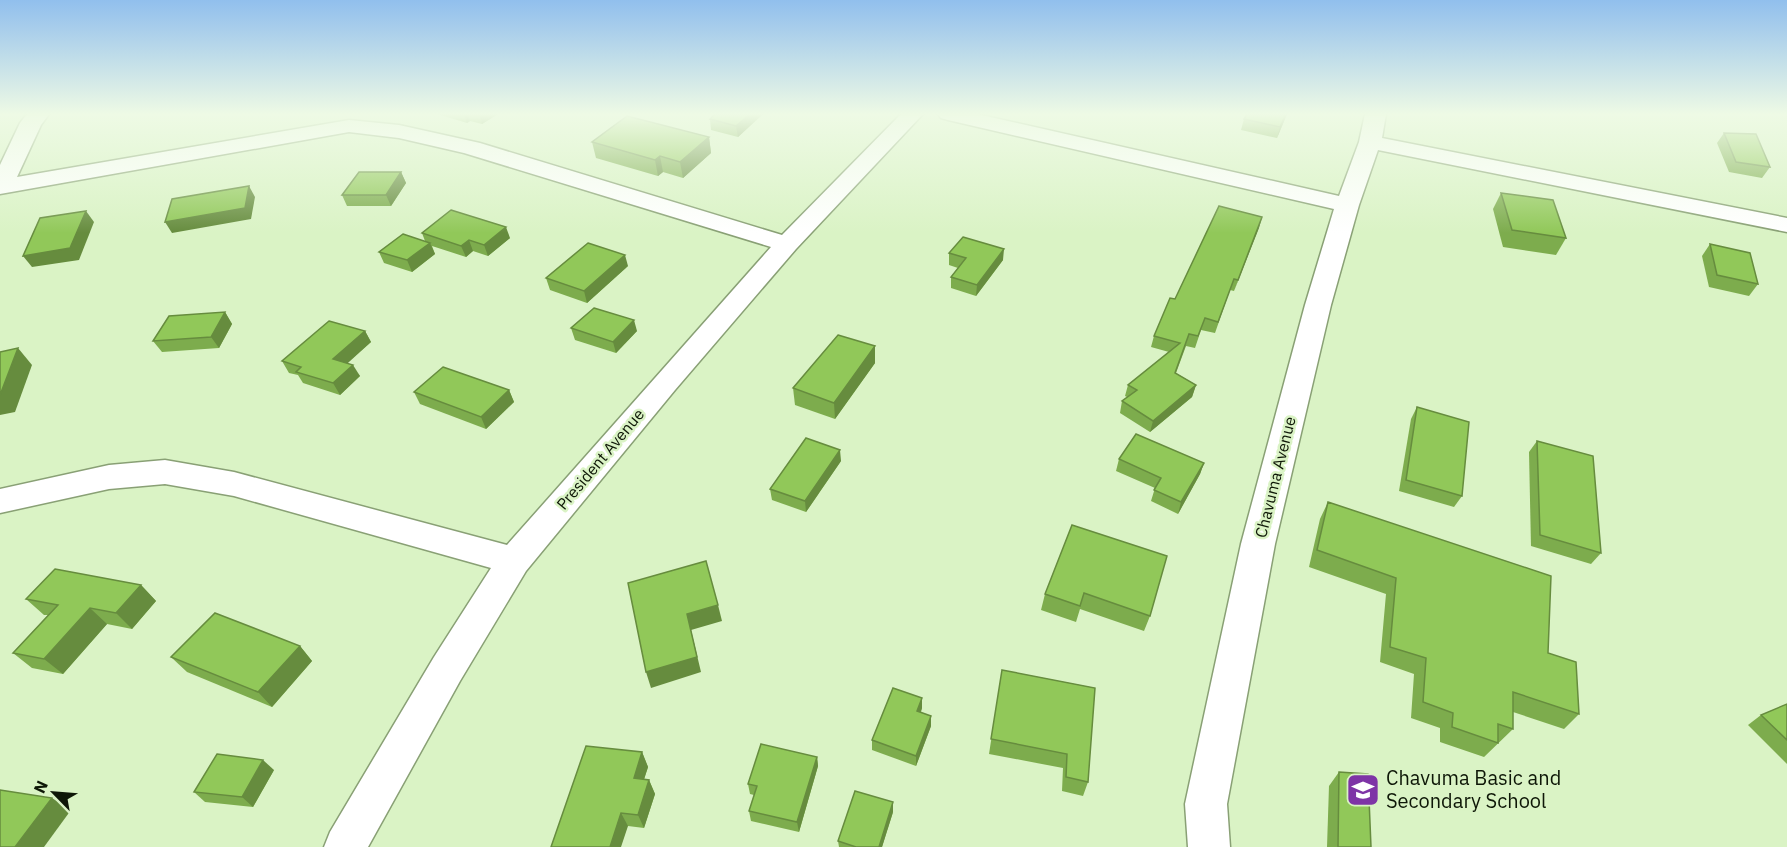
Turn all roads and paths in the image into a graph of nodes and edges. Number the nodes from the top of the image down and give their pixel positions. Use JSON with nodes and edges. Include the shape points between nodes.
{"nodes":[{"id":1,"x":16,"y":154,"type":"edge"},
{"id":2,"x":177,"y":154,"type":"edge"},
{"id":3,"x":491,"y":154,"type":"edge"},
{"id":4,"x":875,"y":154,"type":"edge"},
{"id":5,"x":1121,"y":154,"type":"edge"},
{"id":6,"x":1366,"y":154,"type":"edge"},
{"id":7,"x":1428,"y":154,"type":"edge"},
{"id":8,"x":0,"y":187,"type":"edge"},
{"id":9,"x":1347,"y":205,"type":"junction"},
{"id":10,"x":1787,"y":225,"type":"edge"},
{"id":11,"x":787,"y":244,"type":"junction"},
{"id":12,"x":0,"y":501,"type":"edge"},
{"id":13,"x":514,"y":561,"type":"junction"},
{"id":14,"x":345,"y":847,"type":"edge"},
{"id":15,"x":1209,"y":847,"type":"edge"}],
"edges":[{"from":1,"to":8,"type":"street"},
{"from":2,"to":8,"type":"street"},
{"from":3,"to":11,"type":"street"},
{"from":4,"to":11,"type":"street","name":"President Avenue"},
{"from":5,"to":9,"type":"street"},
{"from":6,"to":9,"type":"street","name":"Chavuma Avenue"},
{"from":7,"to":10,"type":"street"},
{"from":9,"to":15,"type":"street","name":"Chavuma Avenue","via":[[1258,543],[1206,804]]},
{"from":11,"to":13,"type":"street","name":"President Avenue"},
{"from":12,"to":13,"type":"street","via":[[109,477],[165,472],[234,484]]},
{"from":13,"to":14,"type":"street","name":"President Avenue"}]}
